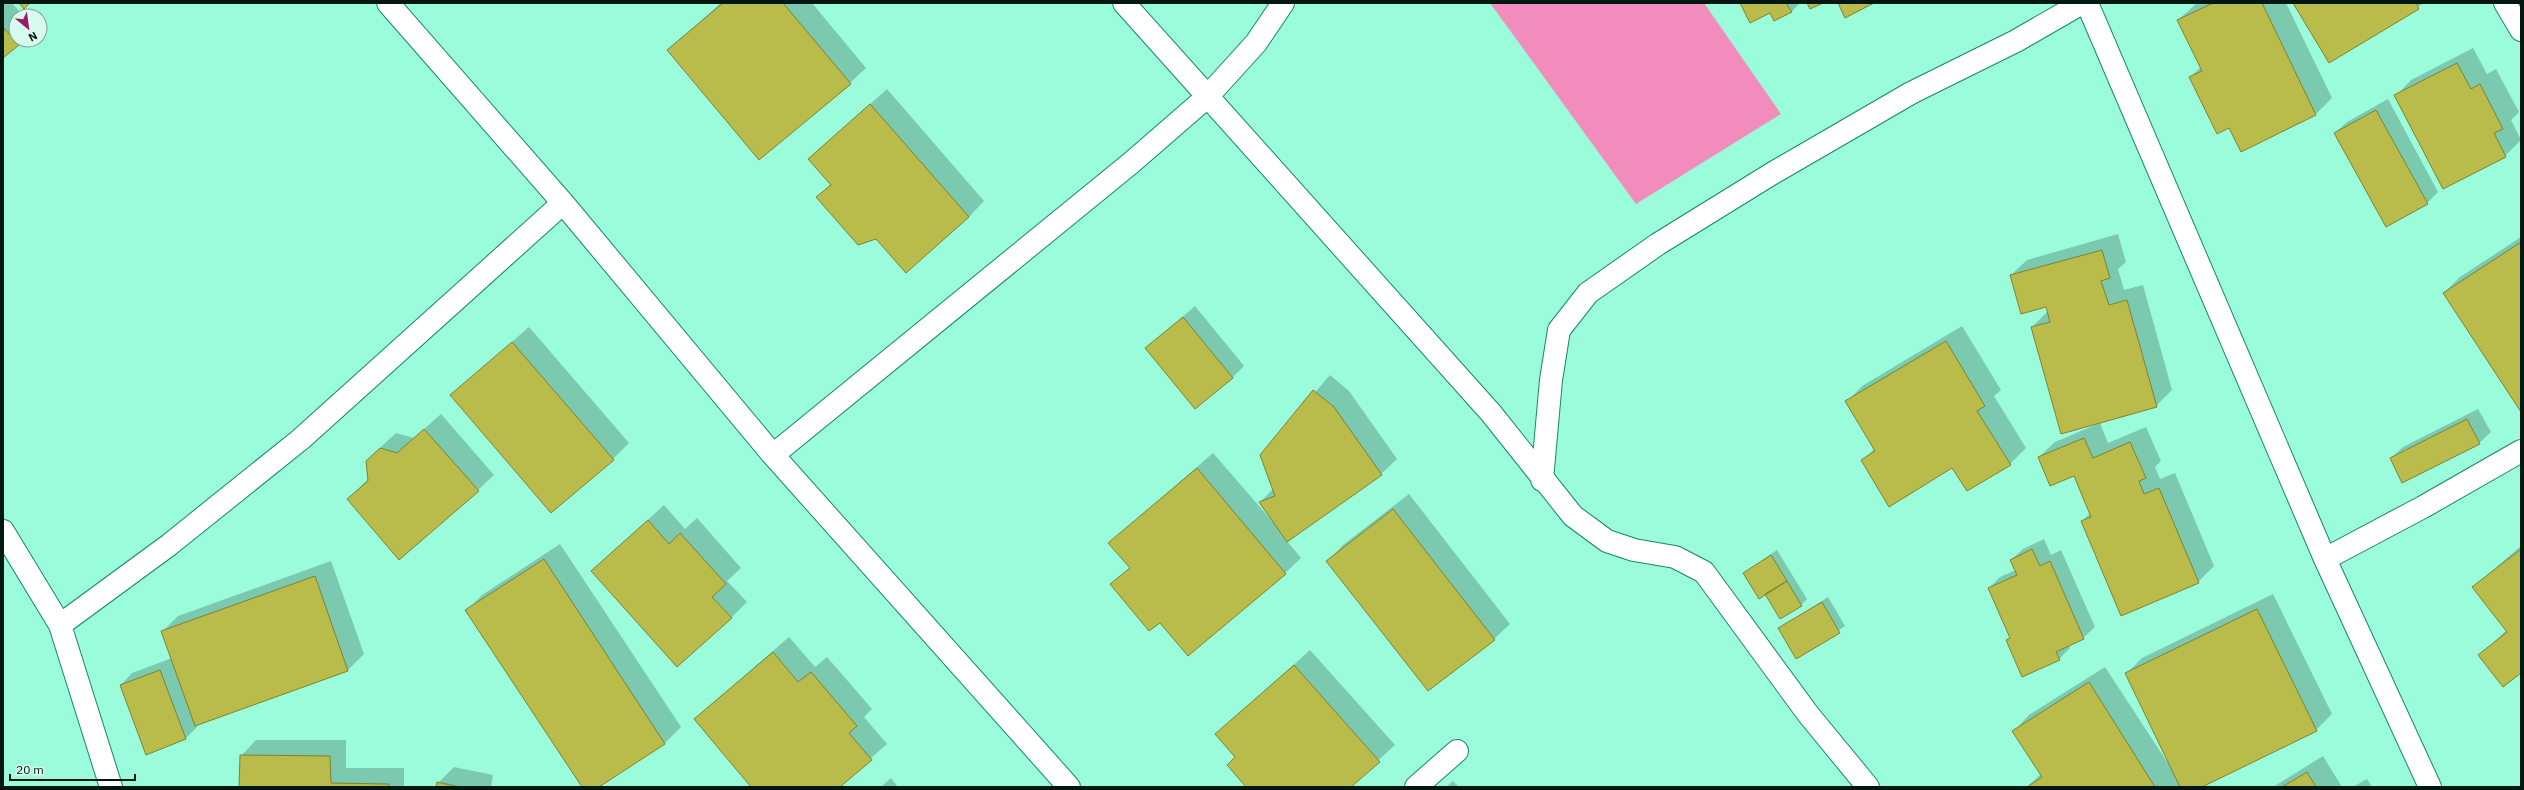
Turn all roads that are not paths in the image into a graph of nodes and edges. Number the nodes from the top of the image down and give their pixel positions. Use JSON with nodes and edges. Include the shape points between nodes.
{"nodes":[{"id":1,"x":388,"y":3,"type":"edge"},
{"id":2,"x":1124,"y":3,"type":"edge"},
{"id":3,"x":1283,"y":3,"type":"edge"},
{"id":4,"x":2082,"y":3,"type":"edge"},
{"id":5,"x":2088,"y":3,"type":"edge"},
{"id":6,"x":2505,"y":3,"type":"edge"},
{"id":7,"x":2521,"y":30,"type":"edge"},
{"id":8,"x":1207,"y":98,"type":"junction"},
{"id":9,"x":563,"y":203,"type":"junction"},
{"id":10,"x":2521,"y":451,"type":"edge"},
{"id":11,"x":773,"y":455,"type":"junction"},
{"id":12,"x":1542,"y":480,"type":"junction"},
{"id":13,"x":3,"y":531,"type":"edge"},
{"id":14,"x":2325,"y":559,"type":"junction"},
{"id":15,"x":60,"y":625,"type":"junction"},
{"id":16,"x":1457,"y":751,"type":"dead end"},
{"id":17,"x":111,"y":787,"type":"edge"},
{"id":18,"x":1069,"y":787,"type":"edge"},
{"id":19,"x":1416,"y":787,"type":"edge"},
{"id":20,"x":1868,"y":787,"type":"edge"},
{"id":21,"x":2430,"y":787,"type":"edge"}],
"edges":[{"from":1,"to":9,"type":"street"},
{"from":2,"to":8,"type":"street"},
{"from":3,"to":8,"type":"street","via":[[1256,43]]},
{"from":4,"to":12,"type":"street","via":[[2016,41],[1911,93],[1773,173],[1658,244],[1588,293],[1559,330],[1551,380]]},
{"from":5,"to":14,"type":"street"},
{"from":6,"to":7,"type":"street"},
{"from":8,"to":11,"type":"street"},
{"from":8,"to":12,"type":"street","via":[[1491,413]]},
{"from":9,"to":11,"type":"street"},
{"from":9,"to":15,"type":"street","via":[[301,439],[169,545]]},
{"from":10,"to":14,"type":"street"},
{"from":11,"to":18,"type":"street"},
{"from":12,"to":20,"type":"street","via":[[1573,516],[1607,541],[1634,550],[1675,557],[1704,572],[1808,714]]},
{"from":13,"to":15,"type":"street"},
{"from":14,"to":21,"type":"street"},
{"from":15,"to":17,"type":"street"},
{"from":16,"to":19,"type":"street"}]}
